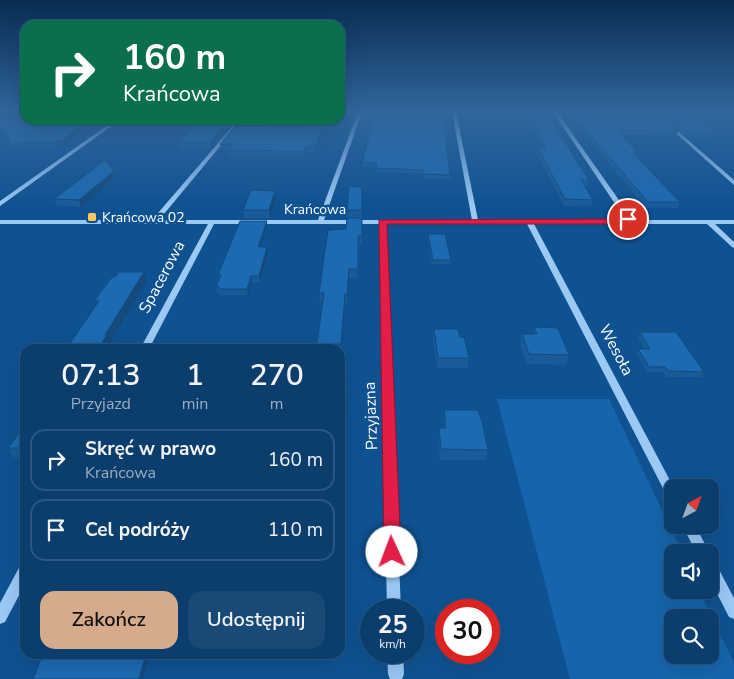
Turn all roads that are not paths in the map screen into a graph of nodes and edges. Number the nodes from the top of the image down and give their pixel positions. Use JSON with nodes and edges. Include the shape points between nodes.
{"nodes":[{"id":1,"x":85,"y":144,"type":"edge"},
{"id":2,"x":220,"y":144,"type":"edge"},
{"id":3,"x":348,"y":144,"type":"edge"},
{"id":4,"x":460,"y":144,"type":"edge"},
{"id":5,"x":577,"y":144,"type":"edge"},
{"id":6,"x":690,"y":144,"type":"edge"},
{"id":7,"x":734,"y":183,"type":"edge"},
{"id":8,"x":0,"y":204,"type":"edge"},
{"id":9,"x":475,"y":221,"type":"junction"},
{"id":10,"x":529,"y":221,"type":"junction"},
{"id":11,"x":630,"y":221,"type":"junction"},
{"id":12,"x":0,"y":222,"type":"edge"},
{"id":13,"x":212,"y":222,"type":"junction"},
{"id":14,"x":320,"y":222,"type":"junction"},
{"id":15,"x":382,"y":222,"type":"junction"},
{"id":16,"x":708,"y":222,"type":"junction"},
{"id":17,"x":734,"y":222,"type":"edge"},
{"id":18,"x":153,"y":223,"type":"junction"},
{"id":19,"x":734,"y":246,"type":"edge"},
{"id":20,"x":147,"y":344,"type":"edge"},
{"id":21,"x":664,"y":480,"type":"edge"},
{"id":22,"x":20,"y":579,"type":"edge"},
{"id":23,"x":719,"y":583,"type":"edge"},
{"id":24,"x":394,"y":599,"type":"edge"},
{"id":25,"x":734,"y":612,"type":"edge"},
{"id":26,"x":0,"y":617,"type":"edge"},
{"id":27,"x":396,"y":664,"type":"edge"},
{"id":28,"x":396,"y":674,"type":"dead end"}],
"edges":[{"from":1,"to":8,"type":"street"},
{"from":2,"to":18,"type":"street"},
{"from":3,"to":14,"type":"street"},
{"from":4,"to":9,"type":"street"},
{"from":5,"to":11,"type":"street"},
{"from":6,"to":7,"type":"street"},
{"from":9,"to":10,"type":"street","name":"Krańcowa"},
{"from":9,"to":15,"type":"street","name":"Krańcowa"},
{"from":10,"to":11,"type":"street","name":"Krańcowa"},
{"from":10,"to":21,"type":"street","name":"Wesoła"},
{"from":11,"to":16,"type":"street","name":"Krańcowa"},
{"from":12,"to":18,"type":"street","name":"Krańcowa"},
{"from":13,"to":14,"type":"street","name":"Krańcowa"},
{"from":13,"to":18,"type":"street","name":"Krańcowa"},
{"from":13,"to":20,"type":"street","name":"Spacerowa"},
{"from":14,"to":15,"type":"street","name":"Krańcowa"},
{"from":15,"to":24,"type":"street","name":"Przyjazna"},
{"from":16,"to":17,"type":"street","name":"Krańcowa"},
{"from":16,"to":19,"type":"street"},
{"from":22,"to":26,"type":"street"},
{"from":23,"to":25,"type":"street"},
{"from":27,"to":28,"type":"street"}]}
